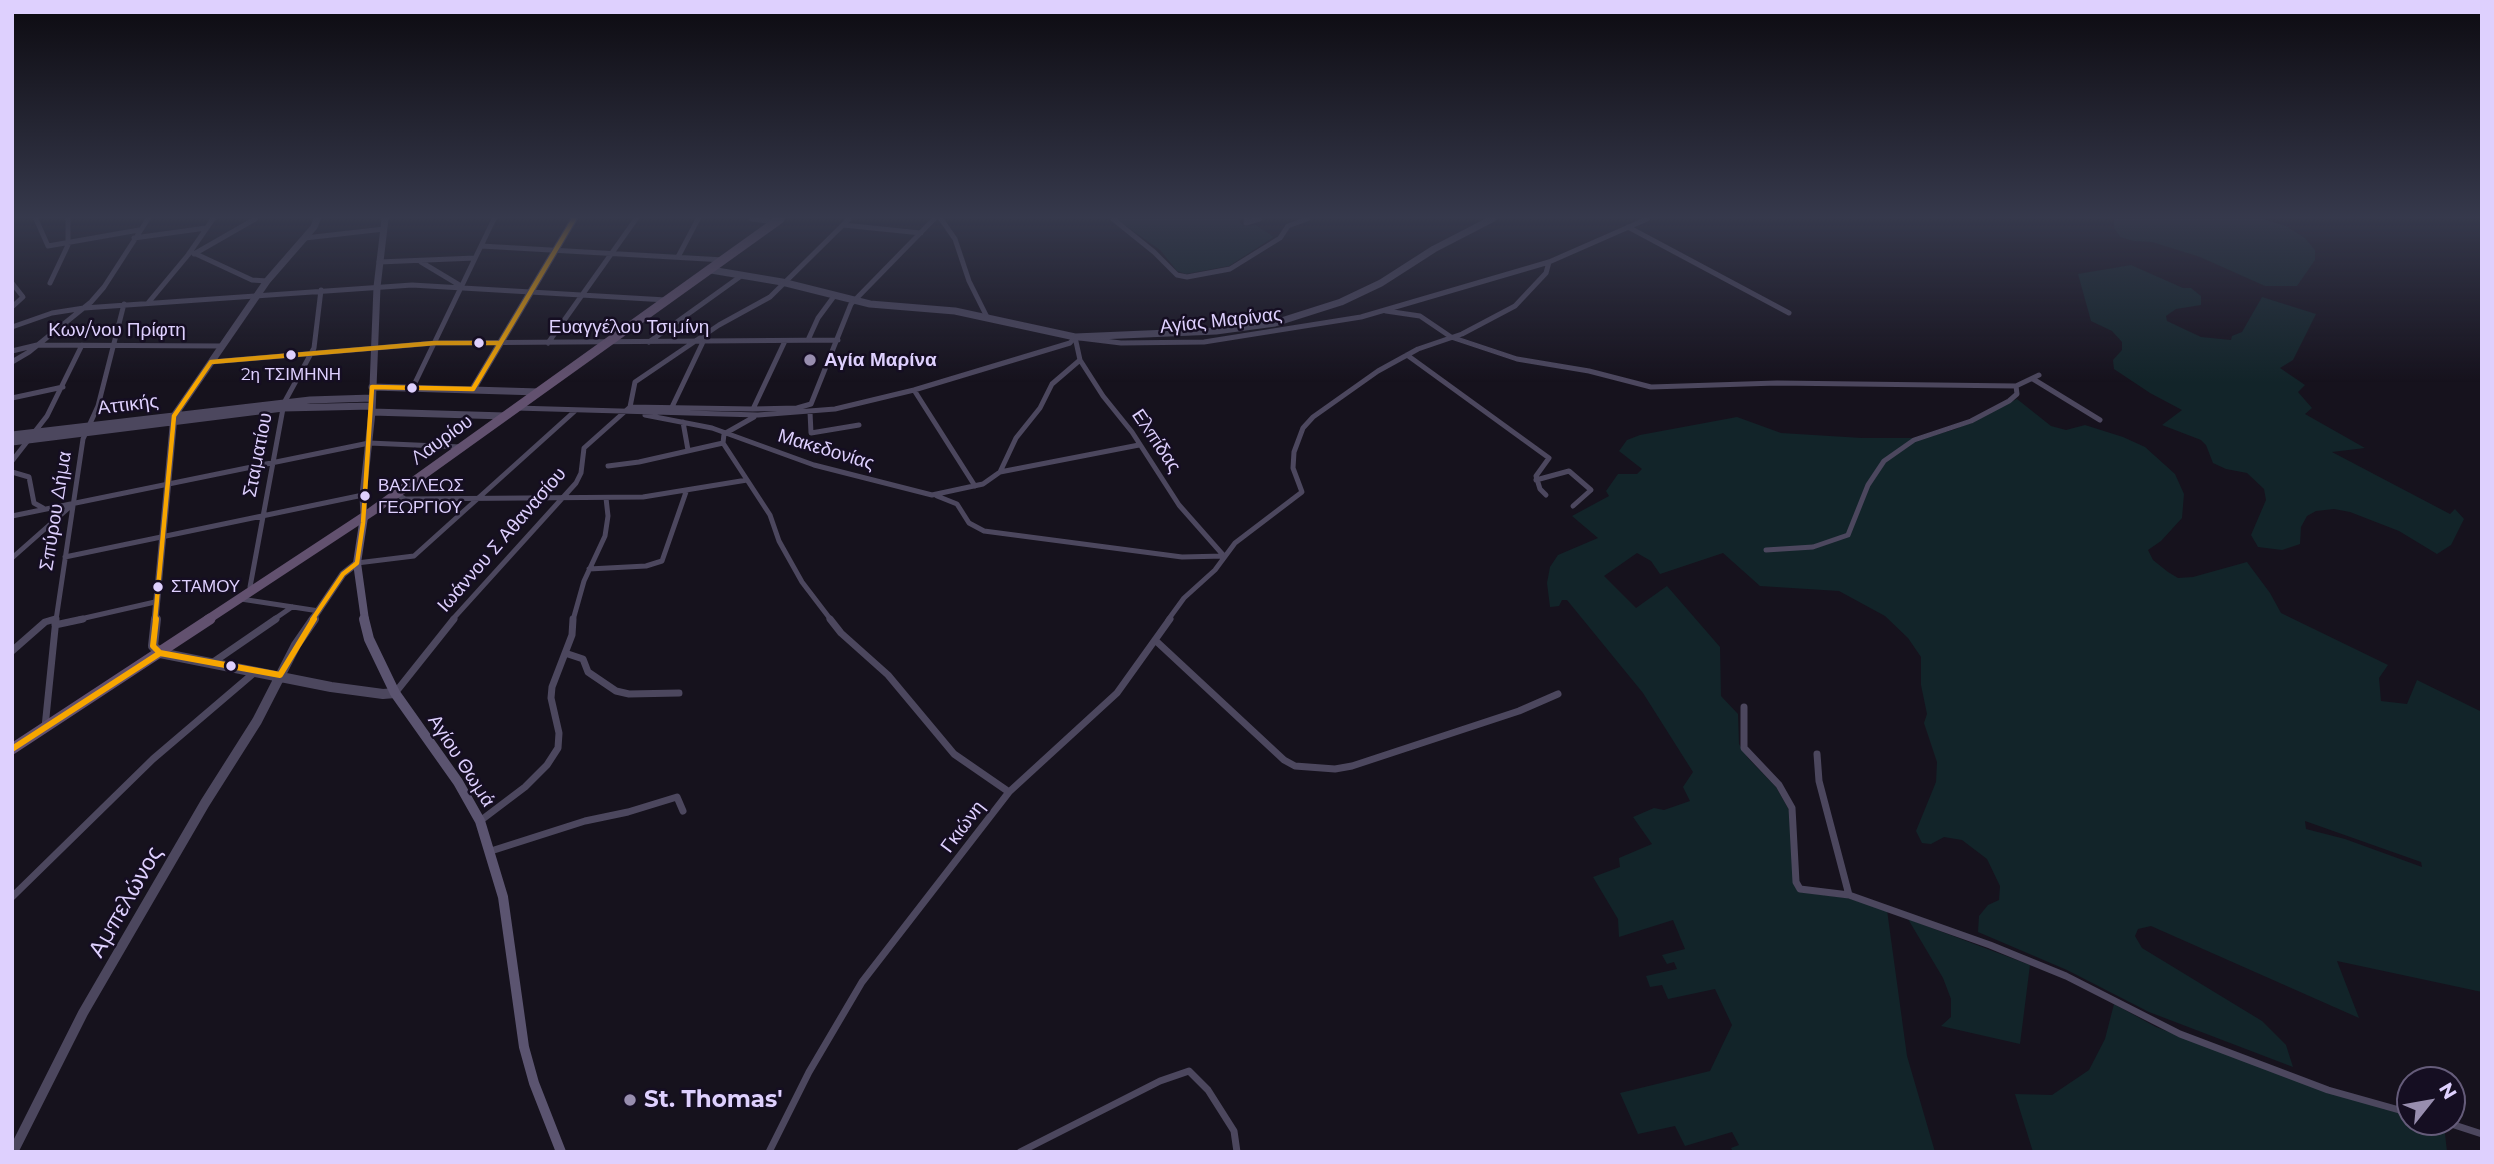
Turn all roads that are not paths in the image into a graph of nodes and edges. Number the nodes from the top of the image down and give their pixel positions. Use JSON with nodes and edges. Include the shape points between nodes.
{"nodes":[{"id":1,"x":54,"y":273,"type":"edge"},
{"id":2,"x":112,"y":273,"type":"edge"},
{"id":3,"x":173,"y":273,"type":"edge"},
{"id":4,"x":236,"y":273,"type":"edge"},
{"id":5,"x":274,"y":273,"type":"edge"},
{"id":6,"x":378,"y":273,"type":"edge"},
{"id":7,"x":439,"y":273,"type":"edge"},
{"id":8,"x":468,"y":273,"type":"edge"},
{"id":9,"x":541,"y":273,"type":"edge"},
{"id":10,"x":597,"y":273,"type":"edge"},
{"id":11,"x":706,"y":273,"type":"edge"},
{"id":12,"x":728,"y":273,"type":"edge"},
{"id":13,"x":791,"y":273,"type":"edge"},
{"id":14,"x":881,"y":273,"type":"edge"},
{"id":15,"x":966,"y":273,"type":"edge"},
{"id":16,"x":1175,"y":273,"type":"edge"},
{"id":17,"x":1205,"y":273,"type":"edge"},
{"id":18,"x":1395,"y":273,"type":"edge"},
{"id":19,"x":1511,"y":273,"type":"edge"},
{"id":20,"x":1546,"y":273,"type":"edge"},
{"id":21,"x":1715,"y":273,"type":"edge"},
{"id":22,"x":741,"y":276,"type":"junction"},
{"id":23,"x":267,"y":281,"type":"junction"},
{"id":24,"x":782,"y":282,"type":"junction"},
{"id":25,"x":12,"y":283,"type":"edge"},
{"id":26,"x":50,"y":283,"type":"dead end"},
{"id":27,"x":377,"y":287,"type":"junction"},
{"id":28,"x":461,"y":287,"type":"junction"},
{"id":29,"x":321,"y":290,"type":"junction"},
{"id":30,"x":530,"y":292,"type":"junction"},
{"id":31,"x":259,"y":293,"type":"junction"},
{"id":32,"x":582,"y":295,"type":"junction"},
{"id":33,"x":835,"y":295,"type":"junction"},
{"id":34,"x":668,"y":300,"type":"junction"},
{"id":35,"x":854,"y":300,"type":"junction"},
{"id":36,"x":148,"y":303,"type":"junction"},
{"id":37,"x":124,"y":304,"type":"junction"},
{"id":38,"x":12,"y":307,"type":"edge"},
{"id":39,"x":84,"y":308,"type":"junction"},
{"id":40,"x":1386,"y":310,"type":"junction"},
{"id":41,"x":1789,"y":313,"type":"dead end"},
{"id":42,"x":987,"y":317,"type":"junction"},
{"id":43,"x":12,"y":327,"type":"edge"},
{"id":44,"x":1075,"y":337,"type":"junction"},
{"id":45,"x":1451,"y":337,"type":"junction"},
{"id":46,"x":808,"y":340,"type":"junction"},
{"id":47,"x":838,"y":340,"type":"junction"},
{"id":48,"x":785,"y":341,"type":"junction"},
{"id":49,"x":609,"y":342,"type":"junction"},
{"id":50,"x":649,"y":342,"type":"junction"},
{"id":51,"x":693,"y":342,"type":"junction"},
{"id":52,"x":703,"y":342,"type":"junction"},
{"id":53,"x":435,"y":343,"type":"junction"},
{"id":54,"x":500,"y":343,"type":"junction"},
{"id":55,"x":548,"y":343,"type":"junction"},
{"id":56,"x":37,"y":345,"type":"junction"},
{"id":57,"x":82,"y":345,"type":"junction"},
{"id":58,"x":114,"y":345,"type":"junction"},
{"id":59,"x":222,"y":346,"type":"junction"},
{"id":60,"x":373,"y":349,"type":"junction"},
{"id":61,"x":12,"y":351,"type":"edge"},
{"id":62,"x":310,"y":353,"type":"junction"},
{"id":63,"x":1406,"y":355,"type":"junction"},
{"id":64,"x":1080,"y":360,"type":"junction"},
{"id":65,"x":12,"y":362,"type":"edge"},
{"id":66,"x":211,"y":362,"type":"junction"},
{"id":67,"x":2015,"y":386,"type":"junction"},
{"id":68,"x":63,"y":387,"type":"junction"},
{"id":69,"x":372,"y":387,"type":"junction"},
{"id":70,"x":413,"y":387,"type":"junction"},
{"id":71,"x":473,"y":389,"type":"junction"},
{"id":72,"x":914,"y":390,"type":"junction"},
{"id":73,"x":538,"y":392,"type":"junction"},
{"id":74,"x":12,"y":398,"type":"edge"},
{"id":75,"x":284,"y":405,"type":"junction"},
{"id":76,"x":372,"y":406,"type":"junction"},
{"id":77,"x":672,"y":407,"type":"junction"},
{"id":78,"x":515,"y":408,"type":"junction"},
{"id":79,"x":753,"y":409,"type":"junction"},
{"id":80,"x":576,"y":410,"type":"junction"},
{"id":81,"x":627,"y":410,"type":"junction"},
{"id":82,"x":810,"y":412,"type":"junction"},
{"id":83,"x":641,"y":413,"type":"junction"},
{"id":84,"x":758,"y":415,"type":"junction"},
{"id":85,"x":505,"y":416,"type":"junction"},
{"id":86,"x":174,"y":419,"type":"junction"},
{"id":87,"x":2100,"y":420,"type":"dead end"},
{"id":88,"x":684,"y":422,"type":"junction"},
{"id":89,"x":90,"y":425,"type":"junction"},
{"id":90,"x":859,"y":425,"type":"dead end"},
{"id":91,"x":734,"y":427,"type":"junction"},
{"id":92,"x":712,"y":428,"type":"junction"},
{"id":93,"x":36,"y":432,"type":"junction"},
{"id":94,"x":85,"y":433,"type":"junction"},
{"id":95,"x":724,"y":434,"type":"junction"},
{"id":96,"x":12,"y":435,"type":"edge"},
{"id":97,"x":30,"y":439,"type":"junction"},
{"id":98,"x":12,"y":442,"type":"edge"},
{"id":99,"x":369,"y":443,"type":"junction"},
{"id":100,"x":723,"y":443,"type":"junction"},
{"id":101,"x":1139,"y":444,"type":"junction"},
{"id":102,"x":462,"y":447,"type":"junction"},
{"id":103,"x":688,"y":450,"type":"junction"},
{"id":104,"x":12,"y":461,"type":"edge"},
{"id":105,"x":274,"y":462,"type":"junction"},
{"id":106,"x":608,"y":466,"type":"dead end"},
{"id":107,"x":12,"y":472,"type":"edge"},
{"id":108,"x":1000,"y":472,"type":"junction"},
{"id":109,"x":747,"y":480,"type":"junction"},
{"id":110,"x":1536,"y":480,"type":"junction"},
{"id":111,"x":167,"y":485,"type":"junction"},
{"id":112,"x":975,"y":486,"type":"junction"},
{"id":113,"x":686,"y":492,"type":"junction"},
{"id":114,"x":396,"y":494,"type":"junction"},
{"id":115,"x":936,"y":495,"type":"junction"},
{"id":116,"x":1546,"y":495,"type":"dead end"},
{"id":117,"x":479,"y":498,"type":"junction"},
{"id":118,"x":606,"y":498,"type":"junction"},
{"id":119,"x":561,"y":499,"type":"junction"},
{"id":120,"x":73,"y":503,"type":"junction"},
{"id":121,"x":363,"y":506,"type":"junction"},
{"id":122,"x":1573,"y":506,"type":"dead end"},
{"id":123,"x":45,"y":509,"type":"junction"},
{"id":124,"x":12,"y":516,"type":"edge"},
{"id":125,"x":263,"y":516,"type":"junction"},
{"id":126,"x":162,"y":537,"type":"junction"},
{"id":127,"x":1766,"y":550,"type":"dead end"},
{"id":128,"x":1224,"y":556,"type":"junction"},
{"id":129,"x":65,"y":557,"type":"junction"},
{"id":130,"x":12,"y":558,"type":"edge"},
{"id":131,"x":357,"y":562,"type":"junction"},
{"id":132,"x":589,"y":569,"type":"junction"},
{"id":133,"x":253,"y":590,"type":"junction"},
{"id":134,"x":241,"y":599,"type":"junction"},
{"id":135,"x":155,"y":602,"type":"junction"},
{"id":136,"x":292,"y":607,"type":"junction"},
{"id":137,"x":318,"y":611,"type":"junction"},
{"id":138,"x":56,"y":621,"type":"junction"},
{"id":139,"x":1155,"y":640,"type":"junction"},
{"id":140,"x":12,"y":651,"type":"edge"},
{"id":141,"x":160,"y":653,"type":"junction"},
{"id":142,"x":565,"y":653,"type":"junction"},
{"id":143,"x":212,"y":663,"type":"junction"},
{"id":144,"x":257,"y":671,"type":"junction"},
{"id":145,"x":281,"y":675,"type":"junction"},
{"id":146,"x":395,"y":693,"type":"junction"},
{"id":147,"x":679,"y":693,"type":"dead end"},
{"id":148,"x":1558,"y":694,"type":"dead end"},
{"id":149,"x":1744,"y":707,"type":"dead end"},
{"id":150,"x":45,"y":728,"type":"junction"},
{"id":151,"x":12,"y":748,"type":"edge"},
{"id":152,"x":1817,"y":754,"type":"dead end"},
{"id":153,"x":1009,"y":792,"type":"junction"},
{"id":154,"x":683,"y":811,"type":"dead end"},
{"id":155,"x":480,"y":821,"type":"junction"},
{"id":156,"x":491,"y":851,"type":"junction"},
{"id":157,"x":1849,"y":895,"type":"junction"},
{"id":158,"x":12,"y":897,"type":"edge"},
{"id":159,"x":2396,"y":1109,"type":"edge"},
{"id":160,"x":13,"y":1152,"type":"edge"},
{"id":161,"x":561,"y":1152,"type":"edge"},
{"id":162,"x":769,"y":1152,"type":"edge"},
{"id":163,"x":1020,"y":1152,"type":"edge"},
{"id":164,"x":1237,"y":1152,"type":"edge"}],
"edges":[{"from":1,"to":26,"type":"street"},
{"from":2,"to":39,"type":"street"},
{"from":3,"to":36,"type":"street"},
{"from":4,"to":23,"type":"street","via":[[252,281]]},
{"from":5,"to":23,"type":"street"},
{"from":6,"to":27,"type":"street"},
{"from":7,"to":28,"type":"street"},
{"from":8,"to":28,"type":"street"},
{"from":9,"to":30,"type":"street"},
{"from":10,"to":32,"type":"street"},
{"from":11,"to":34,"type":"main road","name":"Λαυρίου"},
{"from":12,"to":22,"type":"street","name":"Αγίας Μαρίνας"},
{"from":13,"to":24,"type":"street","name":"Ιωάννου Σ Αθανασίου"},
{"from":14,"to":35,"type":"street"},
{"from":15,"to":42,"type":"street"},
{"from":16,"to":17,"type":"street","via":[[1187,277]]},
{"from":18,"to":44,"type":"street","via":[[1305,315],[1261,326]]},
{"from":19,"to":40,"type":"street","name":"Αγίας Μαρίνας"},
{"from":20,"to":45,"type":"street","via":[[1515,306]]},
{"from":21,"to":41,"type":"street"},
{"from":22,"to":24,"type":"street","name":"Αγίας Μαρίνας"},
{"from":22,"to":50,"type":"street"},
{"from":23,"to":31,"type":"street"},
{"from":24,"to":33,"type":"street","name":"Αγίας Μαρίνας"},
{"from":24,"to":51,"type":"street","name":"Ιωάννου Σ Αθανασίου","via":[[766,299]]},
{"from":25,"to":38,"type":"street","via":[[23,297]]},
{"from":27,"to":28,"type":"street"},
{"from":27,"to":29,"type":"street"},
{"from":27,"to":60,"type":"street"},
{"from":28,"to":30,"type":"street"},
{"from":28,"to":53,"type":"street"},
{"from":29,"to":31,"type":"street"},
{"from":29,"to":62,"type":"street","name":"Σταματίου"},
{"from":30,"to":32,"type":"street"},
{"from":30,"to":54,"type":"street"},
{"from":31,"to":36,"type":"street"},
{"from":31,"to":59,"type":"street"},
{"from":32,"to":34,"type":"street"},
{"from":32,"to":55,"type":"street"},
{"from":33,"to":35,"type":"street","name":"Αγίας Μαρίνας"},
{"from":33,"to":46,"type":"street"},
{"from":34,"to":49,"type":"main road","name":"Λαυρίου"},
{"from":35,"to":42,"type":"street","name":"Αγίας Μαρίνας"},
{"from":35,"to":47,"type":"street"},
{"from":36,"to":37,"type":"street"},
{"from":37,"to":39,"type":"street"},
{"from":37,"to":58,"type":"street","name":"Σπύρου Δήμα"},
{"from":39,"to":43,"type":"street"},
{"from":39,"to":56,"type":"street"},
{"from":40,"to":44,"type":"street","name":"Αγίας Μαρίνας","via":[[1204,342],[1121,343]]},
{"from":40,"to":45,"type":"street","via":[[1420,316]]},
{"from":42,"to":44,"type":"street","name":"Αγίας Μαρίνας"},
{"from":44,"to":64,"type":"street","name":"Ελπίδας"},
{"from":44,"to":72,"type":"street","via":[[1070,343]]},
{"from":45,"to":63,"type":"street"},
{"from":45,"to":67,"type":"street","via":[[1517,359],[1651,387],[1777,383]]},
{"from":46,"to":47,"type":"street","name":"Ευαγγέλου Τσιμίνη"},
{"from":46,"to":48,"type":"street","name":"Ευαγγέλου Τσιμίνη"},
{"from":47,"to":79,"type":"street","via":[[811,404]]},
{"from":48,"to":52,"type":"street","name":"Ευαγγέλου Τσιμίνη"},
{"from":48,"to":79,"type":"street"},
{"from":49,"to":50,"type":"street","name":"Ευαγγέλου Τσιμίνη"},
{"from":49,"to":55,"type":"street","name":"Ευαγγέλου Τσιμίνη"},
{"from":49,"to":73,"type":"main road","name":"Λαυρίου"},
{"from":50,"to":51,"type":"street","name":"Ευαγγέλου Τσιμίνη"},
{"from":51,"to":52,"type":"street","name":"Ευαγγέλου Τσιμίνη"},
{"from":51,"to":81,"type":"street","name":"Ιωάννου Σ Αθανασίου","via":[[635,382]]},
{"from":52,"to":77,"type":"street"},
{"from":53,"to":54,"type":"street","name":"Ευαγγέλου Τσιμίνη"},
{"from":53,"to":60,"type":"street","name":"Ευαγγέλου Τσιμίνη"},
{"from":53,"to":70,"type":"street"},
{"from":54,"to":55,"type":"street","name":"Ευαγγέλου Τσιμίνη"},
{"from":54,"to":71,"type":"street"},
{"from":56,"to":57,"type":"street","name":"Κων/νου Πρίφτη"},
{"from":56,"to":61,"type":"street","name":"Κων/νου Πρίφτη"},
{"from":56,"to":65,"type":"street"},
{"from":57,"to":58,"type":"street","name":"Κων/νου Πρίφτη"},
{"from":57,"to":68,"type":"street"},
{"from":58,"to":59,"type":"street","name":"Κων/νου Πρίφτη"},
{"from":58,"to":89,"type":"street","name":"Σπύρου Δήμα"},
{"from":59,"to":66,"type":"street"},
{"from":60,"to":62,"type":"street","name":"Ευαγγέλου Τσιμίνη"},
{"from":60,"to":69,"type":"street"},
{"from":62,"to":66,"type":"street","name":"Ευαγγέλου Τσιμίνη"},
{"from":62,"to":75,"type":"street","name":"Σταματίου"},
{"from":63,"to":110,"type":"street","via":[[1549,458]]},
{"from":63,"to":128,"type":"street","name":"Γκιώνη","via":[[1365,379],[1303,428],[1293,468],[1302,492],[1252,527]]},
{"from":64,"to":101,"type":"street","name":"Ελπίδας"},
{"from":64,"to":108,"type":"street","via":[[1052,384],[1016,438]]},
{"from":66,"to":86,"type":"street"},
{"from":67,"to":87,"type":"street","via":[[2036,377]]},
{"from":67,"to":127,"type":"street","via":[[2017,394],[2009,401],[1971,421],[1914,440],[1884,460],[1868,485],[1848,535],[1813,547]]},
{"from":68,"to":74,"type":"street"},
{"from":68,"to":93,"type":"street"},
{"from":69,"to":70,"type":"street"},
{"from":69,"to":76,"type":"street"},
{"from":70,"to":71,"type":"street"},
{"from":71,"to":73,"type":"street"},
{"from":72,"to":82,"type":"street"},
{"from":72,"to":112,"type":"street"},
{"from":73,"to":78,"type":"main road","name":"Λαυρίου"},
{"from":75,"to":76,"type":"street","name":"Αττικής"},
{"from":75,"to":86,"type":"street","name":"Αττικής"},
{"from":75,"to":105,"type":"street","name":"Σταματίου"},
{"from":76,"to":85,"type":"street","name":"Αττικής"},
{"from":76,"to":99,"type":"street"},
{"from":77,"to":79,"type":"street"},
{"from":77,"to":81,"type":"street"},
{"from":78,"to":80,"type":"street"},
{"from":78,"to":85,"type":"main road","name":"Λαυρίου"},
{"from":80,"to":81,"type":"street"},
{"from":80,"to":117,"type":"street"},
{"from":81,"to":83,"type":"street"},
{"from":81,"to":119,"type":"street","name":"Ιωάννου Σ Αθανασίου","via":[[589,442],[582,454],[581,472]]},
{"from":82,"to":84,"type":"street"},
{"from":82,"to":90,"type":"street","via":[[811,433]]},
{"from":83,"to":84,"type":"street"},
{"from":83,"to":88,"type":"street","name":"Μακεδονίας"},
{"from":84,"to":91,"type":"street"},
{"from":85,"to":102,"type":"main road","name":"Λαυρίου"},
{"from":86,"to":89,"type":"street","name":"Αττικής"},
{"from":86,"to":94,"type":"street","name":"Αττικής"},
{"from":86,"to":111,"type":"street"},
{"from":88,"to":92,"type":"street","name":"Μακεδονίας"},
{"from":88,"to":103,"type":"street"},
{"from":89,"to":93,"type":"street","name":"Αττικής"},
{"from":89,"to":94,"type":"street","name":"Σπύρου Δήμα"},
{"from":91,"to":92,"type":"street"},
{"from":91,"to":95,"type":"street"},
{"from":92,"to":95,"type":"street","name":"Μακεδονίας"},
{"from":93,"to":96,"type":"street","name":"Αττικής"},
{"from":93,"to":97,"type":"street"},
{"from":94,"to":97,"type":"street","name":"Αττικής"},
{"from":94,"to":120,"type":"street","name":"Σπύρου Δήμα"},
{"from":95,"to":100,"type":"street"},
{"from":95,"to":115,"type":"street","name":"Μακεδονίας","via":[[814,465]]},
{"from":97,"to":98,"type":"street","name":"Αττικής"},
{"from":97,"to":104,"type":"street"},
{"from":99,"to":102,"type":"street"},
{"from":99,"to":105,"type":"street"},
{"from":99,"to":121,"type":"street"},
{"from":100,"to":103,"type":"street"},
{"from":100,"to":109,"type":"street"},
{"from":101,"to":108,"type":"street","name":"Μακεδονίας"},
{"from":101,"to":128,"type":"street","name":"Ελπίδας","via":[[1179,505]]},
{"from":102,"to":114,"type":"main road","name":"Λαυρίου"},
{"from":103,"to":106,"type":"street"},
{"from":105,"to":111,"type":"street"},
{"from":105,"to":125,"type":"street","name":"Σταματίου"},
{"from":107,"to":123,"type":"street","via":[[29,477],[34,503]]},
{"from":108,"to":112,"type":"street","name":"Μακεδονίας"},
{"from":109,"to":113,"type":"street"},
{"from":109,"to":153,"type":"street","via":[[802,582],[841,633],[888,675],[954,754]]},
{"from":110,"to":116,"type":"street"},
{"from":110,"to":122,"type":"street","via":[[1569,471],[1591,490]]},
{"from":111,"to":120,"type":"street"},
{"from":111,"to":126,"type":"street"},
{"from":112,"to":115,"type":"street","name":"Μακεδονίας"},
{"from":113,"to":118,"type":"street"},
{"from":113,"to":132,"type":"street","via":[[662,561]]},
{"from":114,"to":117,"type":"street","via":[[405,499]]},
{"from":114,"to":121,"type":"main road","name":"Λαυρίου","via":[[380,506]]},
{"from":115,"to":128,"type":"street","via":[[957,503],[969,523],[984,531],[1182,557]]},
{"from":117,"to":119,"type":"street"},
{"from":117,"to":131,"type":"street","via":[[414,556]]},
{"from":118,"to":119,"type":"street"},
{"from":118,"to":132,"type":"street","via":[[605,537]]},
{"from":119,"to":146,"type":"street","name":"Ιωάννου Σ Αθανασίου","via":[[448,625]]},
{"from":120,"to":123,"type":"street"},
{"from":120,"to":129,"type":"street","name":"Σπύρου Δήμα"},
{"from":120,"to":130,"type":"street"},
{"from":121,"to":125,"type":"street"},
{"from":121,"to":131,"type":"main road","name":"Αγίου Θωμά"},
{"from":121,"to":133,"type":"main road","name":"Λαυρίου"},
{"from":123,"to":124,"type":"street"},
{"from":125,"to":126,"type":"street"},
{"from":125,"to":133,"type":"street","name":"Σταματίου"},
{"from":126,"to":129,"type":"street"},
{"from":126,"to":135,"type":"street"},
{"from":128,"to":139,"type":"street","name":"Γκιώνη","via":[[1184,597]]},
{"from":129,"to":138,"type":"street","name":"Σπύρου Δήμα"},
{"from":131,"to":137,"type":"street"},
{"from":131,"to":146,"type":"main road","name":"Αγίου Θωμά","via":[[363,619]]},
{"from":132,"to":142,"type":"street"},
{"from":133,"to":134,"type":"main road","name":"Λαυρίου"},
{"from":134,"to":136,"type":"street"},
{"from":134,"to":141,"type":"main road","name":"Λαυρίου"},
{"from":135,"to":138,"type":"street"},
{"from":135,"to":141,"type":"street","via":[[153,646]]},
{"from":136,"to":137,"type":"street"},
{"from":136,"to":143,"type":"street"},
{"from":137,"to":145,"type":"street","name":"Αμπελώνος"},
{"from":138,"to":140,"type":"street","via":[[45,622]]},
{"from":138,"to":150,"type":"street","name":"Σπύρου Δήμα"},
{"from":139,"to":148,"type":"street","via":[[1295,766],[1335,769],[1352,765]]},
{"from":139,"to":153,"type":"street","name":"Γκιώνη","via":[[1117,693]]},
{"from":141,"to":143,"type":"street"},
{"from":141,"to":150,"type":"main road","name":"Λαυρίου"},
{"from":142,"to":147,"type":"street","via":[[583,659],[588,672],[616,691]]},
{"from":142,"to":155,"type":"street","via":[[551,698],[558,748],[525,787]]},
{"from":143,"to":144,"type":"street"},
{"from":144,"to":145,"type":"street"},
{"from":144,"to":158,"type":"street","via":[[153,759]]},
{"from":145,"to":146,"type":"street","via":[[344,689]]},
{"from":145,"to":160,"type":"street","name":"Αμπελώνος","via":[[83,1013]]},
{"from":146,"to":155,"type":"main road","name":"Αγίου Θωμά"},
{"from":149,"to":157,"type":"street","via":[[1744,748],[1779,785],[1792,808],[1796,883],[1800,889]]},
{"from":150,"to":151,"type":"main road","name":"Λαυρίου"},
{"from":152,"to":157,"type":"street","via":[[1819,781]]},
{"from":153,"to":162,"type":"street","name":"Γκιώνη","via":[[862,982]]},
{"from":154,"to":156,"type":"street","via":[[677,797]]},
{"from":155,"to":156,"type":"main road","name":"Αγίου Θωμά"},
{"from":156,"to":161,"type":"main road","name":"Αγίου Θωμά","via":[[503,897],[524,1047]]},
{"from":157,"to":159,"type":"street","via":[[2030,961],[2180,1034],[2328,1090]]},
{"from":163,"to":164,"type":"street","via":[[1189,1071],[1208,1090],[1234,1131]]}]}
